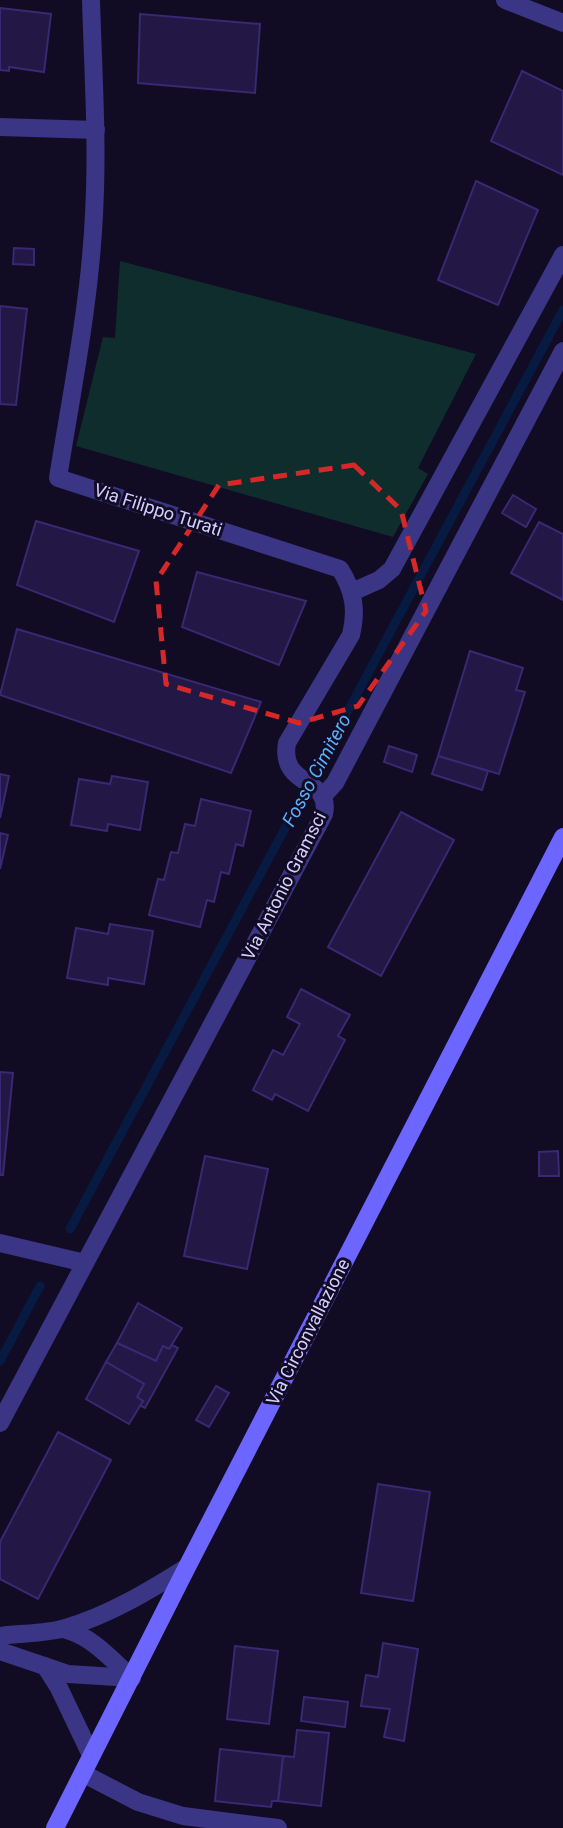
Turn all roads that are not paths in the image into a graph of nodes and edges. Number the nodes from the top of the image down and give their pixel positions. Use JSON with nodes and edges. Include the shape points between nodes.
{"nodes":[{"id":1,"x":90,"y":0,"type":"edge"},
{"id":2,"x":505,"y":0,"type":"edge"},
{"id":3,"x":563,"y":23,"type":"edge"},
{"id":4,"x":0,"y":127,"type":"edge"},
{"id":5,"x":96,"y":130,"type":"junction"},
{"id":6,"x":563,"y":255,"type":"edge"},
{"id":7,"x":563,"y":351,"type":"edge"},
{"id":8,"x":352,"y":593,"type":"junction"},
{"id":9,"x":320,"y":793,"type":"junction"},
{"id":10,"x":563,"y":837,"type":"edge"},
{"id":11,"x":0,"y":1243,"type":"edge"},
{"id":12,"x":85,"y":1263,"type":"junction"},
{"id":13,"x":0,"y":1423,"type":"edge"},
{"id":14,"x":187,"y":1567,"type":"junction"},
{"id":15,"x":62,"y":1629,"type":"junction"},
{"id":16,"x":0,"y":1636,"type":"edge"},
{"id":17,"x":0,"y":1651,"type":"edge"},
{"id":18,"x":45,"y":1666,"type":"junction"},
{"id":19,"x":132,"y":1678,"type":"junction"},
{"id":20,"x":91,"y":1755,"type":"junction"},
{"id":21,"x":84,"y":1774,"type":"junction"},
{"id":22,"x":55,"y":1828,"type":"edge"},
{"id":23,"x":278,"y":1828,"type":"edge"}],
"edges":[{"from":1,"to":5,"type":"street","name":"Via Filippo Turati"},
{"from":2,"to":3,"type":"street"},
{"from":4,"to":5,"type":"street"},
{"from":5,"to":8,"type":"street","name":"Via Filippo Turati","via":[[86,297],[58,478],[340,569]]},
{"from":6,"to":8,"type":"street","via":[[392,569]]},
{"from":7,"to":9,"type":"street","name":"Via Antonio Gramsci","via":[[335,783]]},
{"from":8,"to":9,"type":"street","via":[[351,635],[287,743],[285,757],[291,771]]},
{"from":9,"to":12,"type":"street","name":"Via Antonio Gramsci","via":[[326,805],[324,814]]},
{"from":10,"to":14,"type":"main road","name":"Via Circonvallazione"},
{"from":11,"to":12,"type":"street"},
{"from":12,"to":13,"type":"street","name":"Via Antonio Gramsci"},
{"from":14,"to":15,"type":"street","via":[[146,1593]]},
{"from":14,"to":19,"type":"main road","name":"Via Circonvallazione"},
{"from":15,"to":16,"type":"street"},
{"from":15,"to":19,"type":"street","via":[[77,1632]]},
{"from":17,"to":18,"type":"street"},
{"from":18,"to":19,"type":"street","via":[[82,1677]]},
{"from":18,"to":20,"type":"street"},
{"from":19,"to":20,"type":"main road","name":"Via Circonvallazione"},
{"from":20,"to":21,"type":"main road","name":"Via Circonvallazione"},
{"from":21,"to":22,"type":"main road","name":"Via Circonvallazione"},
{"from":21,"to":23,"type":"street","via":[[138,1802],[183,1816]]}]}
